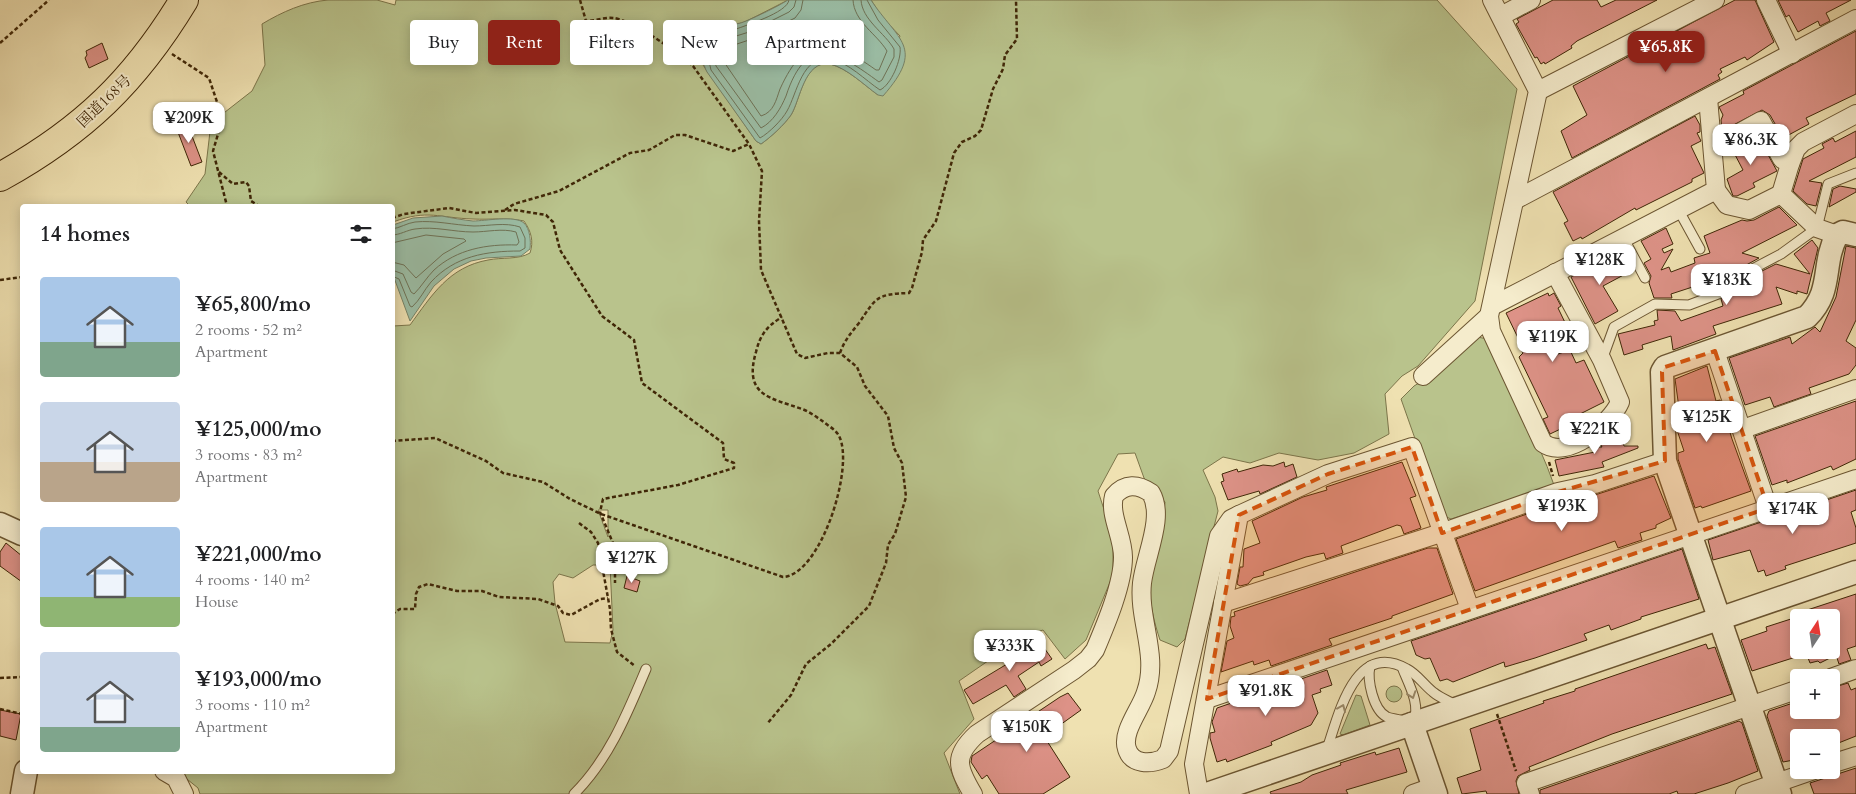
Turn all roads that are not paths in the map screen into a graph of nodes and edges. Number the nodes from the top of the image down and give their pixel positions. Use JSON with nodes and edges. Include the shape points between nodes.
{"nodes":[{"id":1,"x":184,"y":0,"type":"edge"},
{"id":2,"x":1492,"y":0,"type":"edge"},
{"id":3,"x":1531,"y":0,"type":"edge"},
{"id":4,"x":1715,"y":0,"type":"edge"},
{"id":5,"x":1766,"y":0,"type":"edge"},
{"id":6,"x":1501,"y":16,"type":"junction"},
{"id":7,"x":1856,"y":19,"type":"edge"},
{"id":8,"x":1792,"y":54,"type":"junction"},
{"id":9,"x":1538,"y":91,"type":"junction"},
{"id":10,"x":1708,"y":98,"type":"junction"},
{"id":11,"x":1856,"y":114,"type":"edge"},
{"id":12,"x":1714,"y":147,"type":"junction"},
{"id":13,"x":1790,"y":164,"type":"junction"},
{"id":14,"x":1856,"y":173,"type":"edge"},
{"id":15,"x":0,"y":177,"type":"edge"},
{"id":16,"x":1716,"y":190,"type":"junction"},
{"id":17,"x":1781,"y":194,"type":"junction"},
{"id":18,"x":1515,"y":200,"type":"junction"},
{"id":19,"x":1678,"y":210,"type":"junction"},
{"id":20,"x":1837,"y":232,"type":"edge"},
{"id":21,"x":1624,"y":237,"type":"junction"},
{"id":22,"x":1700,"y":249,"type":"dead end"},
{"id":23,"x":1555,"y":273,"type":"junction"},
{"id":24,"x":1645,"y":278,"type":"dead end"},
{"id":25,"x":1490,"y":311,"type":"junction"},
{"id":26,"x":1714,"y":351,"type":"junction"},
{"id":27,"x":1602,"y":360,"type":"junction"},
{"id":28,"x":1423,"y":376,"type":"dead end"},
{"id":29,"x":1856,"y":389,"type":"edge"},
{"id":30,"x":1743,"y":429,"type":"junction"},
{"id":31,"x":1665,"y":461,"type":"junction"},
{"id":32,"x":1856,"y":479,"type":"edge"},
{"id":33,"x":1768,"y":508,"type":"junction"},
{"id":34,"x":1239,"y":515,"type":"junction"},
{"id":35,"x":0,"y":524,"type":"edge"},
{"id":36,"x":20,"y":533,"type":"edge"},
{"id":37,"x":1441,"y":533,"type":"junction"},
{"id":38,"x":1690,"y":533,"type":"junction"},
{"id":39,"x":1856,"y":572,"type":"edge"},
{"id":40,"x":1223,"y":603,"type":"junction"},
{"id":41,"x":1470,"y":609,"type":"junction"},
{"id":42,"x":1720,"y":617,"type":"junction"},
{"id":43,"x":1370,"y":666,"type":"junction"},
{"id":44,"x":1402,"y":667,"type":"junction"},
{"id":45,"x":646,"y":669,"type":"road end"},
{"id":46,"x":1856,"y":669,"type":"edge"},
{"id":47,"x":1840,"y":675,"type":"edge"},
{"id":48,"x":1790,"y":692,"type":"edge"},
{"id":49,"x":1206,"y":699,"type":"junction"},
{"id":50,"x":1750,"y":706,"type":"junction"},
{"id":51,"x":1459,"y":707,"type":"junction"},
{"id":52,"x":1412,"y":724,"type":"junction"},
{"id":53,"x":1326,"y":754,"type":"junction"},
{"id":54,"x":1856,"y":756,"type":"edge"},
{"id":55,"x":1840,"y":761,"type":"edge"},
{"id":56,"x":25,"y":774,"type":"edge"},
{"id":57,"x":169,"y":774,"type":"edge"},
{"id":58,"x":1796,"y":779,"type":"edge"},
{"id":59,"x":1528,"y":788,"type":"edge"},
{"id":60,"x":1778,"y":788,"type":"edge"},
{"id":61,"x":1427,"y":792,"type":"edge"},
{"id":62,"x":22,"y":794,"type":"edge"},
{"id":63,"x":184,"y":794,"type":"edge"},
{"id":64,"x":574,"y":794,"type":"edge"},
{"id":65,"x":973,"y":794,"type":"edge"},
{"id":66,"x":1199,"y":794,"type":"edge"},
{"id":67,"x":1207,"y":794,"type":"edge"},
{"id":68,"x":1745,"y":794,"type":"edge"}],
"edges":[{"from":1,"to":15,"type":"highway","name":"国道168号","via":[[156,44],[86,120]]},
{"from":2,"to":6,"type":"street"},
{"from":3,"to":6,"type":"street"},
{"from":4,"to":9,"type":"street"},
{"from":5,"to":8,"type":"street"},
{"from":6,"to":9,"type":"street"},
{"from":7,"to":8,"type":"street"},
{"from":8,"to":10,"type":"street"},
{"from":9,"to":18,"type":"street"},
{"from":10,"to":12,"type":"street"},
{"from":10,"to":18,"type":"street"},
{"from":11,"to":13,"type":"street","via":[[1803,142]]},
{"from":12,"to":13,"type":"street","via":[[1761,121],[1782,159]]},
{"from":12,"to":16,"type":"street"},
{"from":13,"to":17,"type":"street"},
{"from":14,"to":20,"type":"lane","via":[[1828,184]]},
{"from":16,"to":17,"type":"street","via":[[1727,205],[1749,210]]},
{"from":16,"to":19,"type":"street"},
{"from":17,"to":20,"type":"street"},
{"from":18,"to":25,"type":"street"},
{"from":19,"to":21,"type":"street"},
{"from":19,"to":22,"type":"lane"},
{"from":20,"to":26,"type":"street","via":[[1823,298],[1808,317]]},
{"from":20,"to":27,"type":"lane","via":[[1781,254],[1743,274],[1718,294],[1688,305],[1655,304],[1614,327]]},
{"from":21,"to":23,"type":"street"},
{"from":21,"to":24,"type":"lane"},
{"from":23,"to":25,"type":"street"},
{"from":23,"to":27,"type":"street"},
{"from":25,"to":27,"type":"street","via":[[1491,332],[1543,443],[1549,447],[1567,447],[1583,440],[1614,414],[1620,402]]},
{"from":25,"to":28,"type":"street"},
{"from":26,"to":30,"type":"street"},
{"from":26,"to":31,"type":"street","via":[[1665,367],[1662,372]]},
{"from":29,"to":30,"type":"street"},
{"from":30,"to":33,"type":"street"},
{"from":31,"to":37,"type":"street","via":[[1596,484],[1558,492]]},
{"from":31,"to":38,"type":"street"},
{"from":32,"to":33,"type":"street"},
{"from":33,"to":38,"type":"street"},
{"from":34,"to":37,"type":"street","via":[[1328,474],[1412,447]]},
{"from":34,"to":40,"type":"street"},
{"from":34,"to":65,"type":"street","via":[[1231,519],[1219,536],[1169,751],[1163,759],[1143,763],[1134,759],[1126,741],[1148,688],[1151,663],[1142,584],[1157,510],[1151,494],[1135,485],[1127,486],[1114,496],[1112,504],[1122,543],[1121,572],[1095,650],[1074,670],[965,745],[960,753],[960,766]]},
{"from":35,"to":36,"type":"street"},
{"from":37,"to":40,"type":"street"},
{"from":37,"to":41,"type":"street"},
{"from":38,"to":41,"type":"street"},
{"from":38,"to":42,"type":"street"},
{"from":39,"to":42,"type":"street"},
{"from":40,"to":49,"type":"street"},
{"from":41,"to":49,"type":"street"},
{"from":42,"to":50,"type":"street"},
{"from":42,"to":51,"type":"street"},
{"from":43,"to":44,"type":"lane","via":[[1381,662]]},
{"from":43,"to":52,"type":"lane","via":[[1368,674],[1378,709],[1388,717]]},
{"from":53,"to":43,"type":"lane","one_way":true,"via":[[1358,673]]},
{"from":44,"to":51,"type":"lane","via":[[1434,693]]},
{"from":44,"to":52,"type":"lane","one_way":true,"via":[[1416,707],[1417,715]]},
{"from":45,"to":64,"type":"lane","via":[[624,720],[593,775]]},
{"from":46,"to":47,"type":"street"},
{"from":48,"to":50,"type":"street"},
{"from":49,"to":66,"type":"street","via":[[1194,764]]},
{"from":50,"to":59,"type":"street"},
{"from":50,"to":60,"type":"street"},
{"from":51,"to":52,"type":"street"},
{"from":52,"to":53,"type":"street"},
{"from":52,"to":61,"type":"street"},
{"from":53,"to":67,"type":"street"},
{"from":54,"to":55,"type":"street"},
{"from":56,"to":62,"type":"street"},
{"from":57,"to":63,"type":"street","via":[[176,778]]},
{"from":58,"to":60,"type":"street"},
{"from":60,"to":68,"type":"street"}]}
